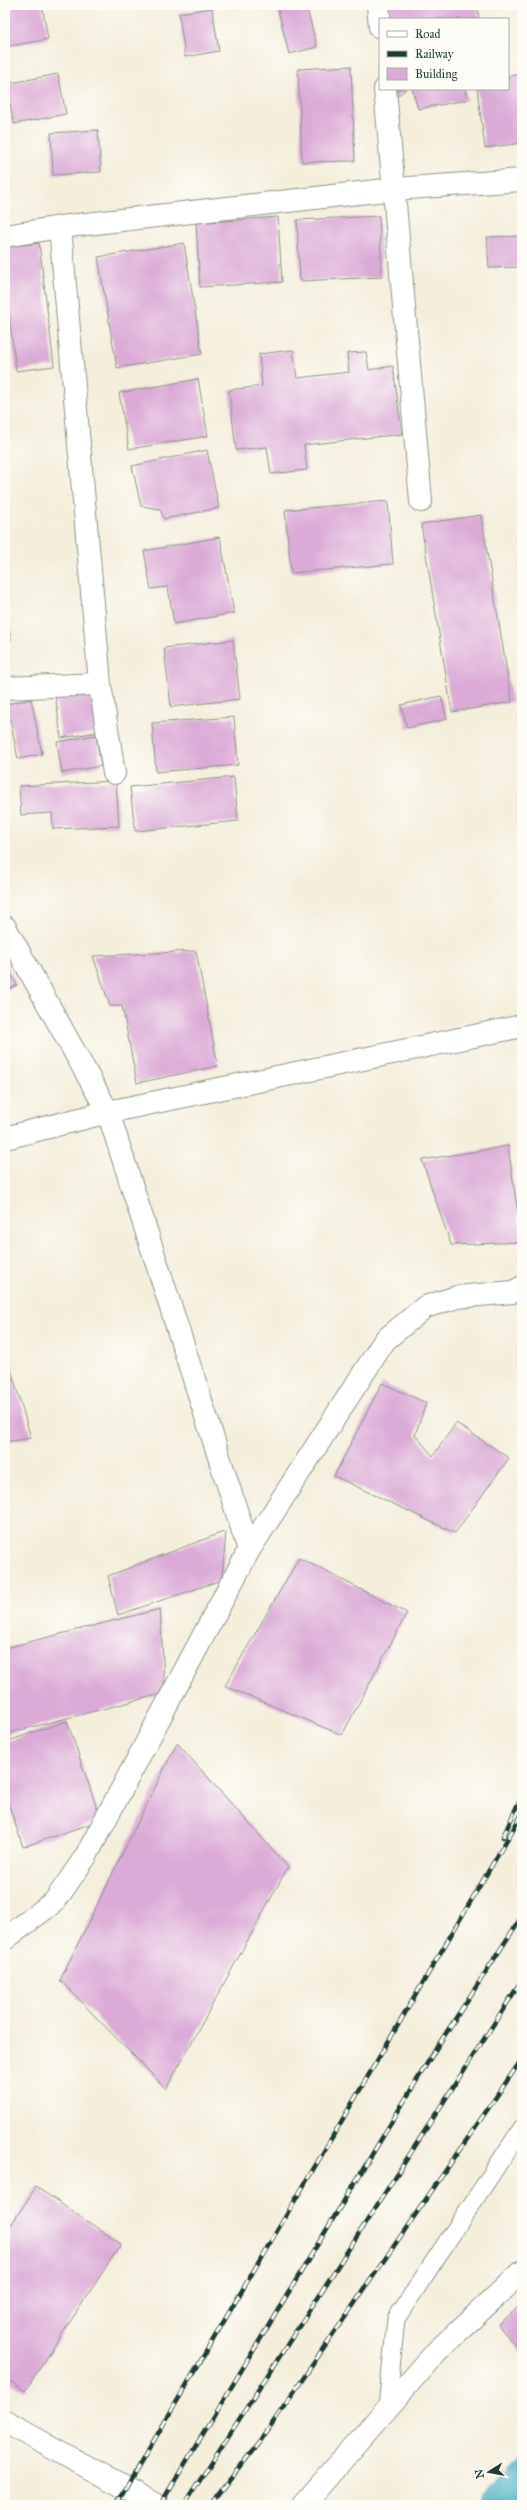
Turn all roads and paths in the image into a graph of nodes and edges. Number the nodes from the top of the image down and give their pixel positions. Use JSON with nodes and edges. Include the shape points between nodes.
{"nodes":[{"id":1,"x":378,"y":5,"type":"edge"},
{"id":2,"x":379,"y":18,"type":"edge"},
{"id":3,"x":385,"y":90,"type":"edge"},
{"id":4,"x":522,"y":180,"type":"edge"},
{"id":5,"x":394,"y":189,"type":"junction"},
{"id":6,"x":60,"y":226,"type":"junction"},
{"id":7,"x":5,"y":236,"type":"edge"},
{"id":8,"x":421,"y":501,"type":"dead end"},
{"id":9,"x":100,"y":684,"type":"junction"},
{"id":10,"x":5,"y":688,"type":"edge"},
{"id":11,"x":114,"y":772,"type":"dead end"},
{"id":12,"x":5,"y":927,"type":"edge"},
{"id":13,"x":522,"y":1026,"type":"edge"},
{"id":14,"x":108,"y":1112,"type":"junction"},
{"id":15,"x":5,"y":1138,"type":"edge"},
{"id":16,"x":522,"y":1288,"type":"edge"},
{"id":17,"x":249,"y":1550,"type":"junction"},
{"id":18,"x":5,"y":1939,"type":"edge"},
{"id":19,"x":522,"y":2128,"type":"edge"},
{"id":20,"x":522,"y":2272,"type":"edge"},
{"id":21,"x":387,"y":2408,"type":"junction"},
{"id":22,"x":5,"y":2422,"type":"edge"},
{"id":23,"x":157,"y":2505,"type":"edge"},
{"id":24,"x":303,"y":2505,"type":"edge"}],
"edges":[{"from":1,"to":2,"type":"street"},
{"from":3,"to":5,"type":"street"},
{"from":4,"to":5,"type":"street"},
{"from":5,"to":6,"type":"street"},
{"from":5,"to":8,"type":"street"},
{"from":6,"to":7,"type":"street"},
{"from":6,"to":9,"type":"street"},
{"from":9,"to":10,"type":"street"},
{"from":9,"to":11,"type":"street"},
{"from":12,"to":14,"type":"street"},
{"from":13,"to":14,"type":"street"},
{"from":14,"to":15,"type":"street"},
{"from":14,"to":17,"type":"street"},
{"from":16,"to":17,"type":"street","via":[[513,1292],[457,1297],[425,1307],[384,1340]]},
{"from":17,"to":18,"type":"street","via":[[86,1856],[55,1901]]},
{"from":19,"to":21,"type":"lane","via":[[396,2319]]},
{"from":20,"to":21,"type":"street","via":[[436,2352]]},
{"from":21,"to":24,"type":"street"},
{"from":22,"to":23,"type":"street"}]}
